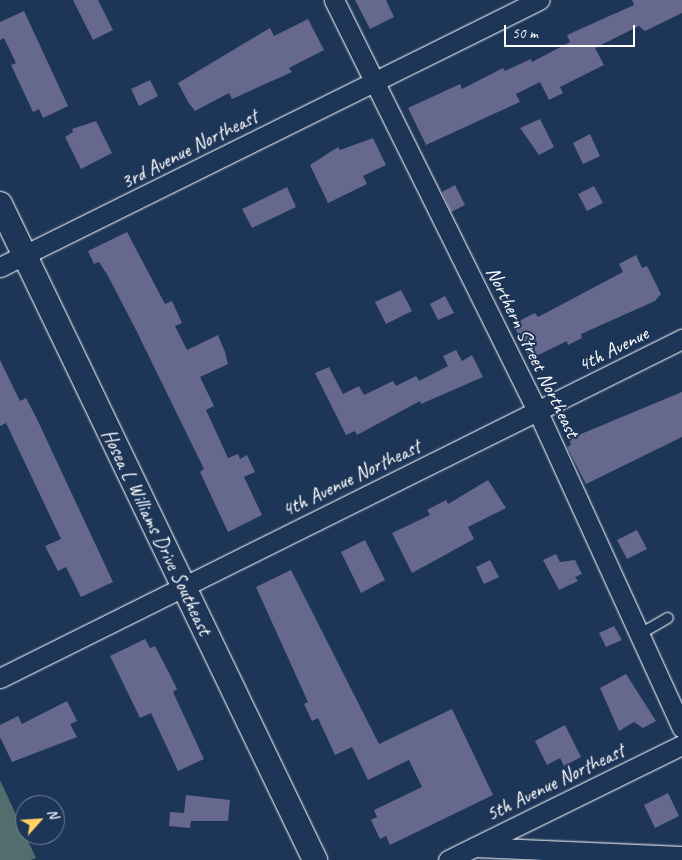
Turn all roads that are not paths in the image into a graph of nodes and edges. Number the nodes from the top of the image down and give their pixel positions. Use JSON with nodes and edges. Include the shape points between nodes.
{"nodes":[{"id":1,"x":334,"y":0,"type":"edge"},
{"id":2,"x":539,"y":0,"type":"edge"},
{"id":3,"x":374,"y":81,"type":"junction"},
{"id":4,"x":0,"y":204,"type":"edge"},
{"id":5,"x":25,"y":256,"type":"junction"},
{"id":6,"x":0,"y":267,"type":"edge"},
{"id":7,"x":682,"y":339,"type":"edge"},
{"id":8,"x":538,"y":412,"type":"junction"},
{"id":9,"x":183,"y":585,"type":"junction"},
{"id":10,"x":668,"y":618,"type":"dead end"},
{"id":11,"x":640,"y":634,"type":"junction"},
{"id":12,"x":0,"y":678,"type":"edge"},
{"id":13,"x":682,"y":728,"type":"edge"},
{"id":14,"x":682,"y":745,"type":"edge"},
{"id":15,"x":474,"y":847,"type":"junction"},
{"id":16,"x":682,"y":856,"type":"edge"},
{"id":17,"x":315,"y":860,"type":"edge"},
{"id":18,"x":448,"y":860,"type":"edge"}],
"edges":[{"from":1,"to":3,"type":"street","name":"Northern Street Northeast"},
{"from":2,"to":3,"type":"street","name":"3rd Avenue Northeast"},
{"from":3,"to":5,"type":"street","name":"3rd Avenue Northeast"},
{"from":3,"to":8,"type":"street","name":"Northern Street Northeast"},
{"from":4,"to":5,"type":"street","name":"Hosea L Williams Drive Southeast"},
{"from":5,"to":6,"type":"street","name":"3rd Avenue Northeast"},
{"from":5,"to":9,"type":"street","name":"Hosea L Williams Drive Southeast"},
{"from":7,"to":8,"type":"street","name":"4th Avenue"},
{"from":8,"to":9,"type":"street","name":"4th Avenue Northeast"},
{"from":8,"to":11,"type":"street","name":"Northern Street Northeast"},
{"from":9,"to":12,"type":"street","name":"4th Avenue Northeast"},
{"from":9,"to":17,"type":"street","name":"Hosea L Williams Drive Southeast"},
{"from":10,"to":11,"type":"lane"},
{"from":11,"to":13,"type":"street","name":"Northern Street Northeast"},
{"from":14,"to":15,"type":"street","name":"5th Avenue Northeast"},
{"from":15,"to":16,"type":"street"},
{"from":15,"to":18,"type":"street","name":"5th Avenue Northeast"}]}
